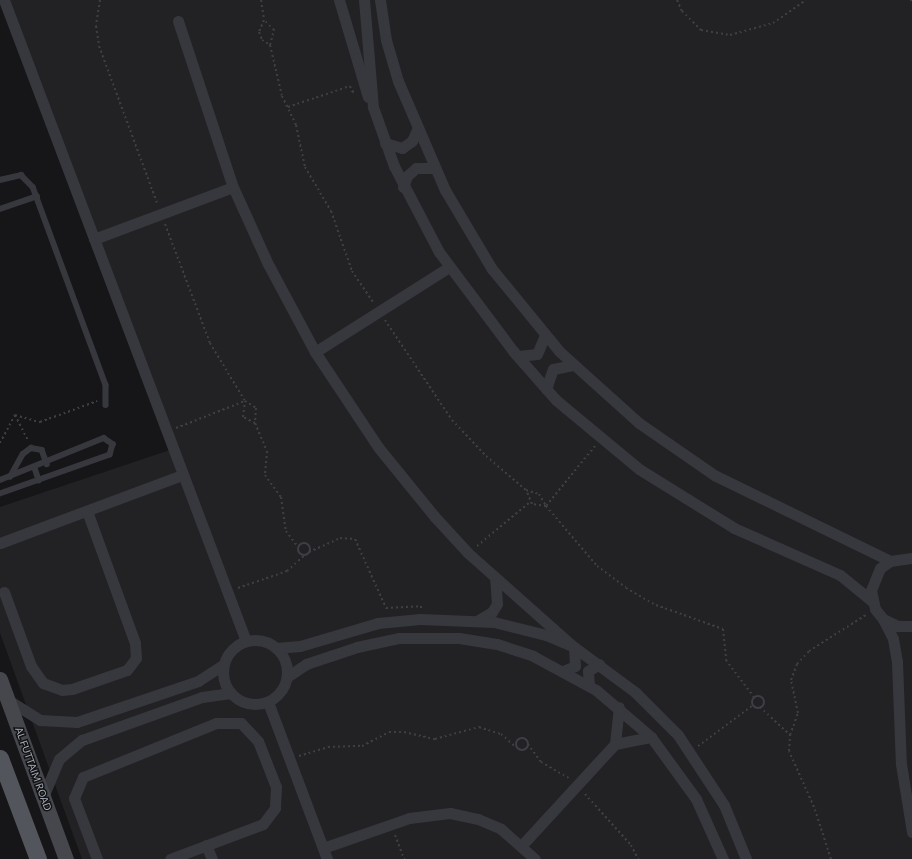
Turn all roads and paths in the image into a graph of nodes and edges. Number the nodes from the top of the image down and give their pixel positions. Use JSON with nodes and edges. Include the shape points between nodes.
{"nodes":[{"id":1,"x":4,"y":0,"type":"edge"},
{"id":2,"x":261,"y":0,"type":"edge"},
{"id":3,"x":339,"y":0,"type":"edge"},
{"id":4,"x":364,"y":0,"type":"edge"},
{"id":5,"x":380,"y":0,"type":"edge"},
{"id":6,"x":677,"y":0,"type":"edge"},
{"id":7,"x":806,"y":0,"type":"edge"},
{"id":8,"x":264,"y":20,"type":"junction"},
{"id":9,"x":178,"y":21,"type":"dead end"},
{"id":10,"x":270,"y":45,"type":"junction"},
{"id":11,"x":364,"y":89,"type":"junction"},
{"id":12,"x":288,"y":107,"type":"junction"},
{"id":13,"x":374,"y":107,"type":"junction"},
{"id":14,"x":417,"y":130,"type":"junction"},
{"id":15,"x":384,"y":143,"type":"junction"},
{"id":16,"x":434,"y":168,"type":"junction"},
{"id":17,"x":0,"y":180,"type":"edge"},
{"id":18,"x":233,"y":187,"type":"junction"},
{"id":19,"x":403,"y":187,"type":"junction"},
{"id":20,"x":37,"y":196,"type":"junction"},
{"id":21,"x":0,"y":209,"type":"edge"},
{"id":22,"x":94,"y":239,"type":"junction"},
{"id":23,"x":449,"y":267,"type":"junction"},
{"id":24,"x":380,"y":312,"type":"junction"},
{"id":25,"x":545,"y":335,"type":"junction"},
{"id":26,"x":315,"y":352,"type":"junction"},
{"id":27,"x":518,"y":356,"type":"junction"},
{"id":28,"x":573,"y":365,"type":"junction"},
{"id":29,"x":546,"y":389,"type":"junction"},
{"id":30,"x":107,"y":398,"type":"junction"},
{"id":31,"x":245,"y":401,"type":"junction"},
{"id":32,"x":106,"y":405,"type":"dead end"},
{"id":33,"x":15,"y":415,"type":"junction"},
{"id":34,"x":255,"y":423,"type":"junction"},
{"id":35,"x":165,"y":432,"type":"junction"},
{"id":36,"x":601,"y":439,"type":"junction"},
{"id":37,"x":0,"y":443,"type":"edge"},
{"id":38,"x":31,"y":448,"type":"junction"},
{"id":39,"x":47,"y":464,"type":"junction"},
{"id":40,"x":35,"y":468,"type":"junction"},
{"id":41,"x":182,"y":475,"type":"junction"},
{"id":42,"x":10,"y":477,"type":"junction"},
{"id":43,"x":0,"y":480,"type":"edge"},
{"id":44,"x":39,"y":480,"type":"junction"},
{"id":45,"x":526,"y":490,"type":"junction"},
{"id":46,"x":0,"y":494,"type":"edge"},
{"id":47,"x":530,"y":502,"type":"junction"},
{"id":48,"x":546,"y":506,"type":"junction"},
{"id":49,"x":88,"y":511,"type":"junction"},
{"id":50,"x":0,"y":544,"type":"edge"},
{"id":51,"x":298,"y":547,"type":"junction"},
{"id":52,"x":309,"y":552,"type":"junction"},
{"id":53,"x":468,"y":553,"type":"junction"},
{"id":54,"x":305,"y":555,"type":"junction"},
{"id":55,"x":912,"y":558,"type":"edge"},
{"id":56,"x":890,"y":561,"type":"junction"},
{"id":57,"x":495,"y":578,"type":"junction"},
{"id":58,"x":4,"y":592,"type":"dead end"},
{"id":59,"x":226,"y":592,"type":"junction"},
{"id":60,"x":873,"y":605,"type":"junction"},
{"id":61,"x":420,"y":619,"type":"junction"},
{"id":62,"x":883,"y":619,"type":"junction"},
{"id":63,"x":477,"y":621,"type":"junction"},
{"id":64,"x":912,"y":626,"type":"edge"},
{"id":65,"x":246,"y":641,"type":"junction"},
{"id":66,"x":574,"y":647,"type":"junction"},
{"id":67,"x":276,"y":648,"type":"junction"},
{"id":68,"x":224,"y":664,"type":"junction"},
{"id":69,"x":599,"y":664,"type":"junction"},
{"id":70,"x":563,"y":671,"type":"junction"},
{"id":71,"x":287,"y":677,"type":"junction"},
{"id":72,"x":0,"y":679,"type":"edge"},
{"id":73,"x":589,"y":686,"type":"junction"},
{"id":74,"x":231,"y":693,"type":"junction"},
{"id":75,"x":754,"y":697,"type":"junction"},
{"id":76,"x":8,"y":700,"type":"junction"},
{"id":77,"x":268,"y":702,"type":"junction"},
{"id":78,"x":753,"y":705,"type":"junction"},
{"id":79,"x":619,"y":707,"type":"junction"},
{"id":80,"x":760,"y":707,"type":"junction"},
{"id":81,"x":790,"y":735,"type":"junction"},
{"id":82,"x":651,"y":737,"type":"junction"},
{"id":83,"x":528,"y":744,"type":"junction"},
{"id":84,"x":615,"y":744,"type":"junction"},
{"id":85,"x":516,"y":747,"type":"junction"},
{"id":86,"x":690,"y":751,"type":"junction"},
{"id":87,"x":0,"y":758,"type":"edge"},
{"id":88,"x":290,"y":759,"type":"junction"},
{"id":89,"x":576,"y":786,"type":"junction"},
{"id":90,"x":43,"y":797,"type":"junction"},
{"id":91,"x":391,"y":824,"type":"junction"},
{"id":92,"x":912,"y":832,"type":"edge"},
{"id":93,"x":206,"y":845,"type":"junction"},
{"id":94,"x":522,"y":845,"type":"junction"},
{"id":95,"x":323,"y":848,"type":"junction"},
{"id":96,"x":38,"y":859,"type":"edge"},
{"id":97,"x":66,"y":859,"type":"edge"},
{"id":98,"x":97,"y":859,"type":"edge"},
{"id":99,"x":170,"y":859,"type":"edge"},
{"id":100,"x":212,"y":859,"type":"edge"},
{"id":101,"x":327,"y":859,"type":"edge"},
{"id":102,"x":404,"y":859,"type":"edge"},
{"id":103,"x":535,"y":859,"type":"edge"},
{"id":104,"x":638,"y":859,"type":"edge"},
{"id":105,"x":723,"y":859,"type":"edge"},
{"id":106,"x":746,"y":859,"type":"edge"},
{"id":107,"x":831,"y":859,"type":"edge"}],
"edges":[{"from":1,"to":22,"type":"street"},
{"from":2,"to":8,"type":"path"},
{"from":3,"to":11,"type":"street"},
{"from":4,"to":13,"type":"street"},
{"from":5,"to":14,"type":"street","via":[[386,40]]},
{"from":6,"to":7,"type":"path","via":[[682,11],[701,30],[730,35],[773,24]]},
{"from":8,"to":10,"type":"path","via":[[274,30]]},
{"from":8,"to":10,"type":"path","via":[[260,36]]},
{"from":9,"to":18,"type":"street"},
{"from":10,"to":12,"type":"path","via":[[280,88]]},
{"from":11,"to":12,"type":"path","via":[[352,92],[350,86]]},
{"from":11,"to":13,"type":"street"},
{"from":12,"to":24,"type":"path","via":[[296,125],[305,167],[331,211],[352,270]]},
{"from":13,"to":15,"type":"street"},
{"from":14,"to":15,"type":"street","via":[[412,141],[402,148]]},
{"from":14,"to":16,"type":"street"},
{"from":15,"to":19,"type":"street"},
{"from":16,"to":19,"type":"street","via":[[416,168],[407,176]]},
{"from":16,"to":25,"type":"street","via":[[492,269]]},
{"from":17,"to":20,"type":"lane","via":[[21,175],[30,182]]},
{"from":18,"to":22,"type":"street"},
{"from":18,"to":26,"type":"street","via":[[268,264]]},
{"from":19,"to":23,"type":"street"},
{"from":20,"to":21,"type":"lane"},
{"from":20,"to":30,"type":"lane","via":[[106,385]]},
{"from":22,"to":35,"type":"street"},
{"from":23,"to":24,"type":"street"},
{"from":23,"to":27,"type":"street"},
{"from":24,"to":26,"type":"street"},
{"from":24,"to":45,"type":"path","via":[[452,420],[486,456]]},
{"from":25,"to":27,"type":"street","via":[[537,354]]},
{"from":25,"to":28,"type":"street"},
{"from":26,"to":53,"type":"street","via":[[378,447]]},
{"from":27,"to":29,"type":"street"},
{"from":28,"to":29,"type":"street","via":[[553,369]]},
{"from":28,"to":56,"type":"street","via":[[639,422],[714,475]]},
{"from":29,"to":36,"type":"street"},
{"from":30,"to":32,"type":"lane"},
{"from":30,"to":33,"type":"path","via":[[40,422]]},
{"from":31,"to":34,"type":"path","via":[[256,408]]},
{"from":31,"to":34,"type":"path","via":[[243,416]]},
{"from":31,"to":35,"type":"path"},
{"from":33,"to":37,"type":"path"},
{"from":33,"to":38,"type":"path"},
{"from":34,"to":51,"type":"path","via":[[267,450],[265,475],[281,497],[286,531]]},
{"from":35,"to":41,"type":"street"},
{"from":36,"to":48,"type":"path"},
{"from":36,"to":60,"type":"street","via":[[702,510],[768,544],[840,575]]},
{"from":38,"to":39,"type":"lane","via":[[42,450]]},
{"from":38,"to":42,"type":"lane","via":[[23,454]]},
{"from":39,"to":40,"type":"lane"},
{"from":39,"to":44,"type":"lane","via":[[65,451],[104,438],[113,444],[110,455]]},
{"from":40,"to":42,"type":"lane"},
{"from":40,"to":44,"type":"lane"},
{"from":41,"to":49,"type":"street"},
{"from":41,"to":59,"type":"street"},
{"from":42,"to":43,"type":"lane"},
{"from":44,"to":46,"type":"lane"},
{"from":45,"to":47,"type":"path"},
{"from":45,"to":48,"type":"path","via":[[539,494]]},
{"from":47,"to":48,"type":"path"},
{"from":47,"to":53,"type":"path"},
{"from":48,"to":75,"type":"path","via":[[597,566],[626,588],[656,605],[722,629],[728,665],[744,680]]},
{"from":49,"to":50,"type":"street"},
{"from":49,"to":58,"type":"street","via":[[135,643],[136,658],[127,670],[72,689],[57,689],[43,683],[31,666]]},
{"from":51,"to":52,"type":"path","via":[[306,544]]},
{"from":51,"to":54,"type":"path","via":[[299,553]]},
{"from":52,"to":54,"type":"path"},
{"from":52,"to":61,"type":"path","via":[[340,538],[355,539],[386,608],[420,606]]},
{"from":53,"to":57,"type":"street"},
{"from":54,"to":59,"type":"path","via":[[287,571]]},
{"from":55,"to":56,"type":"street"},
{"from":56,"to":60,"type":"street","via":[[874,578]]},
{"from":57,"to":63,"type":"street","via":[[497,604],[489,615]]},
{"from":57,"to":66,"type":"street"},
{"from":59,"to":65,"type":"street"},
{"from":60,"to":62,"type":"street"},
{"from":60,"to":81,"type":"path","via":[[809,651],[798,664],[790,685],[798,713]]},
{"from":61,"to":63,"type":"street"},
{"from":61,"to":67,"type":"street","via":[[378,623],[296,647]]},
{"from":62,"to":64,"type":"street","via":[[898,626]]},
{"from":62,"to":92,"type":"street","via":[[893,639],[897,662],[900,757]]},
{"from":63,"to":66,"type":"street","via":[[529,630]]},
{"from":65,"to":67,"type":"street","via":[[265,641]]},
{"from":65,"to":68,"type":"street","via":[[232,650]]},
{"from":66,"to":69,"type":"street"},
{"from":66,"to":70,"type":"street","via":[[574,666]]},
{"from":67,"to":71,"type":"street","via":[[286,661]]},
{"from":68,"to":74,"type":"street","via":[[224,679]]},
{"from":68,"to":76,"type":"street","via":[[204,679],[77,722],[40,720]]},
{"from":69,"to":73,"type":"street","via":[[588,671]]},
{"from":69,"to":86,"type":"street","via":[[650,706]]},
{"from":70,"to":71,"type":"street","via":[[497,644],[420,637],[357,647],[306,664]]},
{"from":70,"to":73,"type":"street"},
{"from":71,"to":77,"type":"street","via":[[281,692]]},
{"from":72,"to":76,"type":"street","name":"AL FUTTAIM ROAD"},
{"from":73,"to":79,"type":"street"},
{"from":74,"to":77,"type":"street","via":[[252,704]]},
{"from":74,"to":90,"type":"street","via":[[202,697],[82,740],[59,759]]},
{"from":75,"to":78,"type":"path"},
{"from":75,"to":80,"type":"path","via":[[763,699]]},
{"from":76,"to":90,"type":"street","name":"AL FUTTAIM ROAD"},
{"from":77,"to":88,"type":"street"},
{"from":78,"to":80,"type":"path"},
{"from":78,"to":86,"type":"path"},
{"from":79,"to":82,"type":"street"},
{"from":79,"to":84,"type":"street"},
{"from":80,"to":81,"type":"path"},
{"from":81,"to":107,"type":"path","via":[[790,758],[814,807]]},
{"from":82,"to":84,"type":"street"},
{"from":82,"to":105,"type":"street","via":[[696,799]]},
{"from":83,"to":85,"type":"path","via":[[523,750]]},
{"from":83,"to":85,"type":"path","via":[[521,738]]},
{"from":83,"to":89,"type":"path","via":[[541,762],[565,774]]},
{"from":84,"to":89,"type":"street"},
{"from":85,"to":88,"type":"path","via":[[501,734],[484,728],[463,730],[435,739],[396,731],[362,746],[328,747]]},
{"from":86,"to":106,"type":"street","via":[[724,806]]},
{"from":87,"to":96,"type":"main road"},
{"from":88,"to":95,"type":"street"},
{"from":89,"to":94,"type":"street"},
{"from":89,"to":104,"type":"path","via":[[628,842]]},
{"from":90,"to":97,"type":"street","name":"AL FUTTAIM ROAD"},
{"from":91,"to":94,"type":"street","via":[[422,815],[464,815],[490,823]]},
{"from":91,"to":95,"type":"street"},
{"from":91,"to":102,"type":"path"},
{"from":93,"to":98,"type":"street","via":[[263,824],[275,808],[276,787],[258,741],[248,727],[232,721],[216,723],[83,777],[74,798]]},
{"from":93,"to":99,"type":"street"},
{"from":93,"to":100,"type":"street"},
{"from":94,"to":103,"type":"street"},
{"from":95,"to":101,"type":"street"}]}
